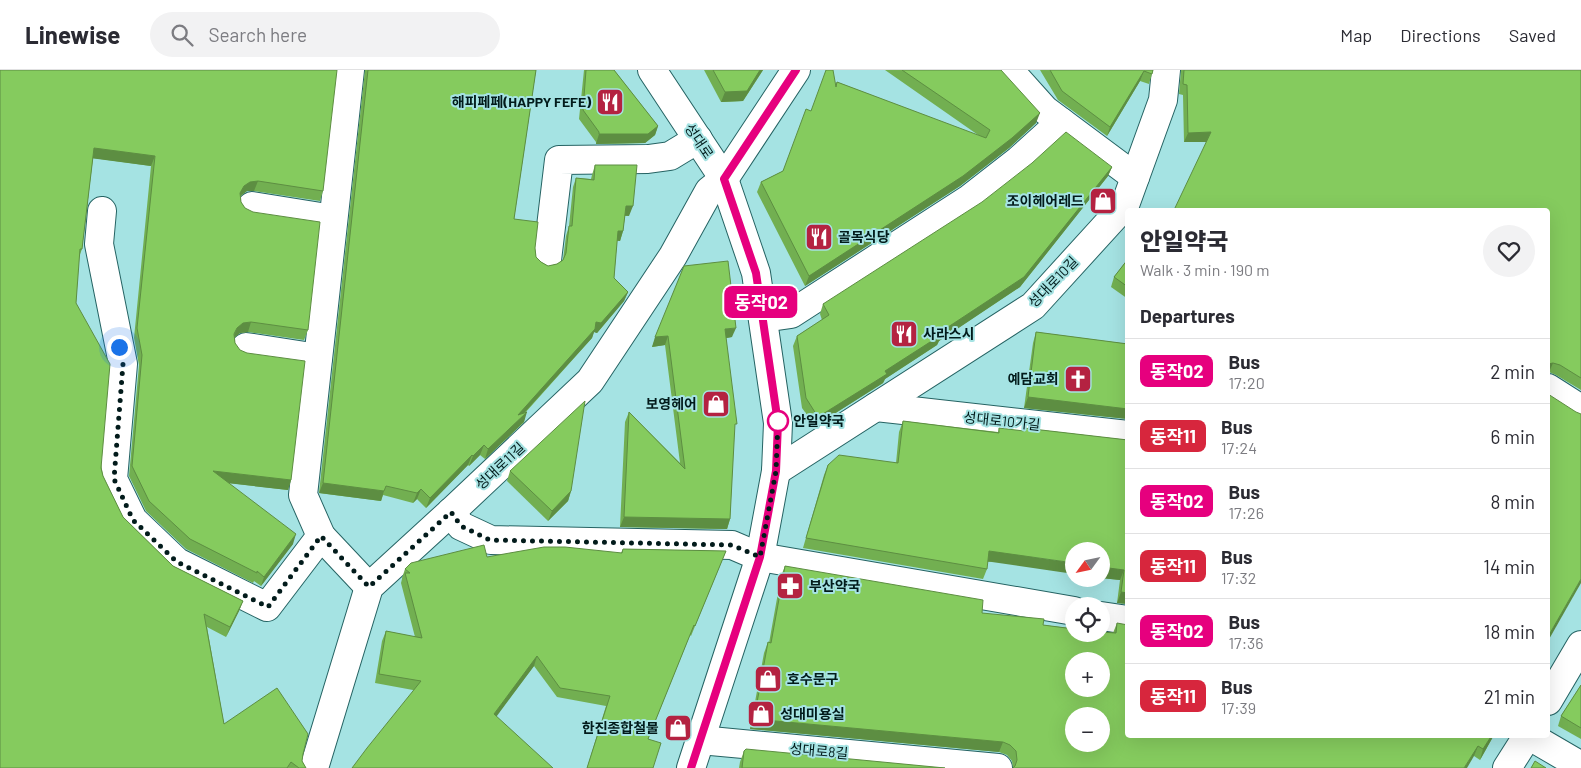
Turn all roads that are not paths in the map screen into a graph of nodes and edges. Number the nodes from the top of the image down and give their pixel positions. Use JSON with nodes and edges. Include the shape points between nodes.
{"nodes":[{"id":1,"x":350,"y":70,"type":"edge"},
{"id":2,"x":652,"y":70,"type":"edge"},
{"id":3,"x":796,"y":70,"type":"edge"},
{"id":4,"x":1009,"y":70,"type":"edge"},
{"id":5,"x":1166,"y":70,"type":"edge"},
{"id":6,"x":1061,"y":122,"type":"junction"},
{"id":7,"x":698,"y":139,"type":"junction"},
{"id":8,"x":1135,"y":176,"type":"junction"},
{"id":9,"x":724,"y":179,"type":"junction"},
{"id":10,"x":252,"y":206,"type":"dead end"},
{"id":11,"x":102,"y":211,"type":"dead end"},
{"id":12,"x":333,"y":219,"type":"junction"},
{"id":13,"x":547,"y":260,"type":"dead end"},
{"id":14,"x":763,"y":318,"type":"junction"},
{"id":15,"x":246,"y":347,"type":"dead end"},
{"id":16,"x":318,"y":358,"type":"junction"},
{"id":17,"x":1550,"y":389,"type":"edge"},
{"id":18,"x":876,"y":406,"type":"junction"},
{"id":19,"x":1581,"y":409,"type":"edge"},
{"id":20,"x":1125,"y":435,"type":"edge"},
{"id":21,"x":776,"y":471,"type":"junction"},
{"id":22,"x":451,"y":512,"type":"junction"},
{"id":23,"x":321,"y":536,"type":"junction"},
{"id":24,"x":760,"y":557,"type":"junction"},
{"id":25,"x":369,"y":587,"type":"junction"},
{"id":26,"x":1065,"y":609,"type":"edge"},
{"id":27,"x":1110,"y":617,"type":"edge"},
{"id":28,"x":1125,"y":620,"type":"edge"},
{"id":29,"x":1581,"y":645,"type":"edge"},
{"id":30,"x":1554,"y":674,"type":"edge"},
{"id":31,"x":1550,"y":692,"type":"edge"},
{"id":32,"x":1526,"y":738,"type":"edge"},
{"id":33,"x":1533,"y":738,"type":"edge"},
{"id":34,"x":700,"y":740,"type":"junction"},
{"id":35,"x":1581,"y":766,"type":"edge"},
{"id":36,"x":314,"y":768,"type":"edge"},
{"id":37,"x":690,"y":768,"type":"edge"},
{"id":38,"x":998,"y":768,"type":"edge"},
{"id":39,"x":1508,"y":768,"type":"edge"}],
"edges":[{"from":1,"to":12,"type":"street"},
{"from":2,"to":7,"type":"street","name":"성대로"},
{"from":3,"to":9,"type":"street","name":"성대로11길"},
{"from":4,"to":6,"type":"street","via":[[1045,110]]},
{"from":5,"to":8,"type":"street","name":"성대로10길","via":[[1163,100]]},
{"from":6,"to":8,"type":"street"},
{"from":6,"to":14,"type":"street","via":[[970,199],[791,314]]},
{"from":7,"to":9,"type":"street","name":"성대로"},
{"from":7,"to":13,"type":"street","via":[[670,156],[559,160]]},
{"from":8,"to":18,"type":"street","name":"성대로10길","via":[[1125,205],[1033,306]]},
{"from":9,"to":14,"type":"street","name":"성대로","via":[[756,273]]},
{"from":9,"to":22,"type":"street","name":"성대로11길","via":[[709,191],[672,256],[590,381]]},
{"from":10,"to":12,"type":"street"},
{"from":11,"to":23,"type":"street","via":[[99,244],[123,364],[114,479],[133,520],[177,562],[268,607]]},
{"from":12,"to":16,"type":"street"},
{"from":14,"to":21,"type":"street","name":"성대로","via":[[778,423]]},
{"from":15,"to":16,"type":"street"},
{"from":16,"to":23,"type":"street","via":[[303,495]]},
{"from":17,"to":19,"type":"street"},
{"from":18,"to":20,"type":"street","name":"성대로10가길"},
{"from":18,"to":21,"type":"street","name":"성대로10길"},
{"from":21,"to":24,"type":"street","name":"성대로"},
{"from":22,"to":24,"type":"street","via":[[461,526],[490,540],[732,545]]},
{"from":22,"to":25,"type":"street","name":"성대로11길"},
{"from":23,"to":25,"type":"street"},
{"from":24,"to":26,"type":"street"},
{"from":24,"to":34,"type":"street","name":"성대로"},
{"from":25,"to":36,"type":"street"},
{"from":27,"to":28,"type":"street"},
{"from":29,"to":30,"type":"street"},
{"from":30,"to":31,"type":"street"},
{"from":32,"to":39,"type":"street"},
{"from":33,"to":35,"type":"street"},
{"from":34,"to":37,"type":"street","name":"성대로"},
{"from":34,"to":38,"type":"street","name":"성대로8길"}]}
